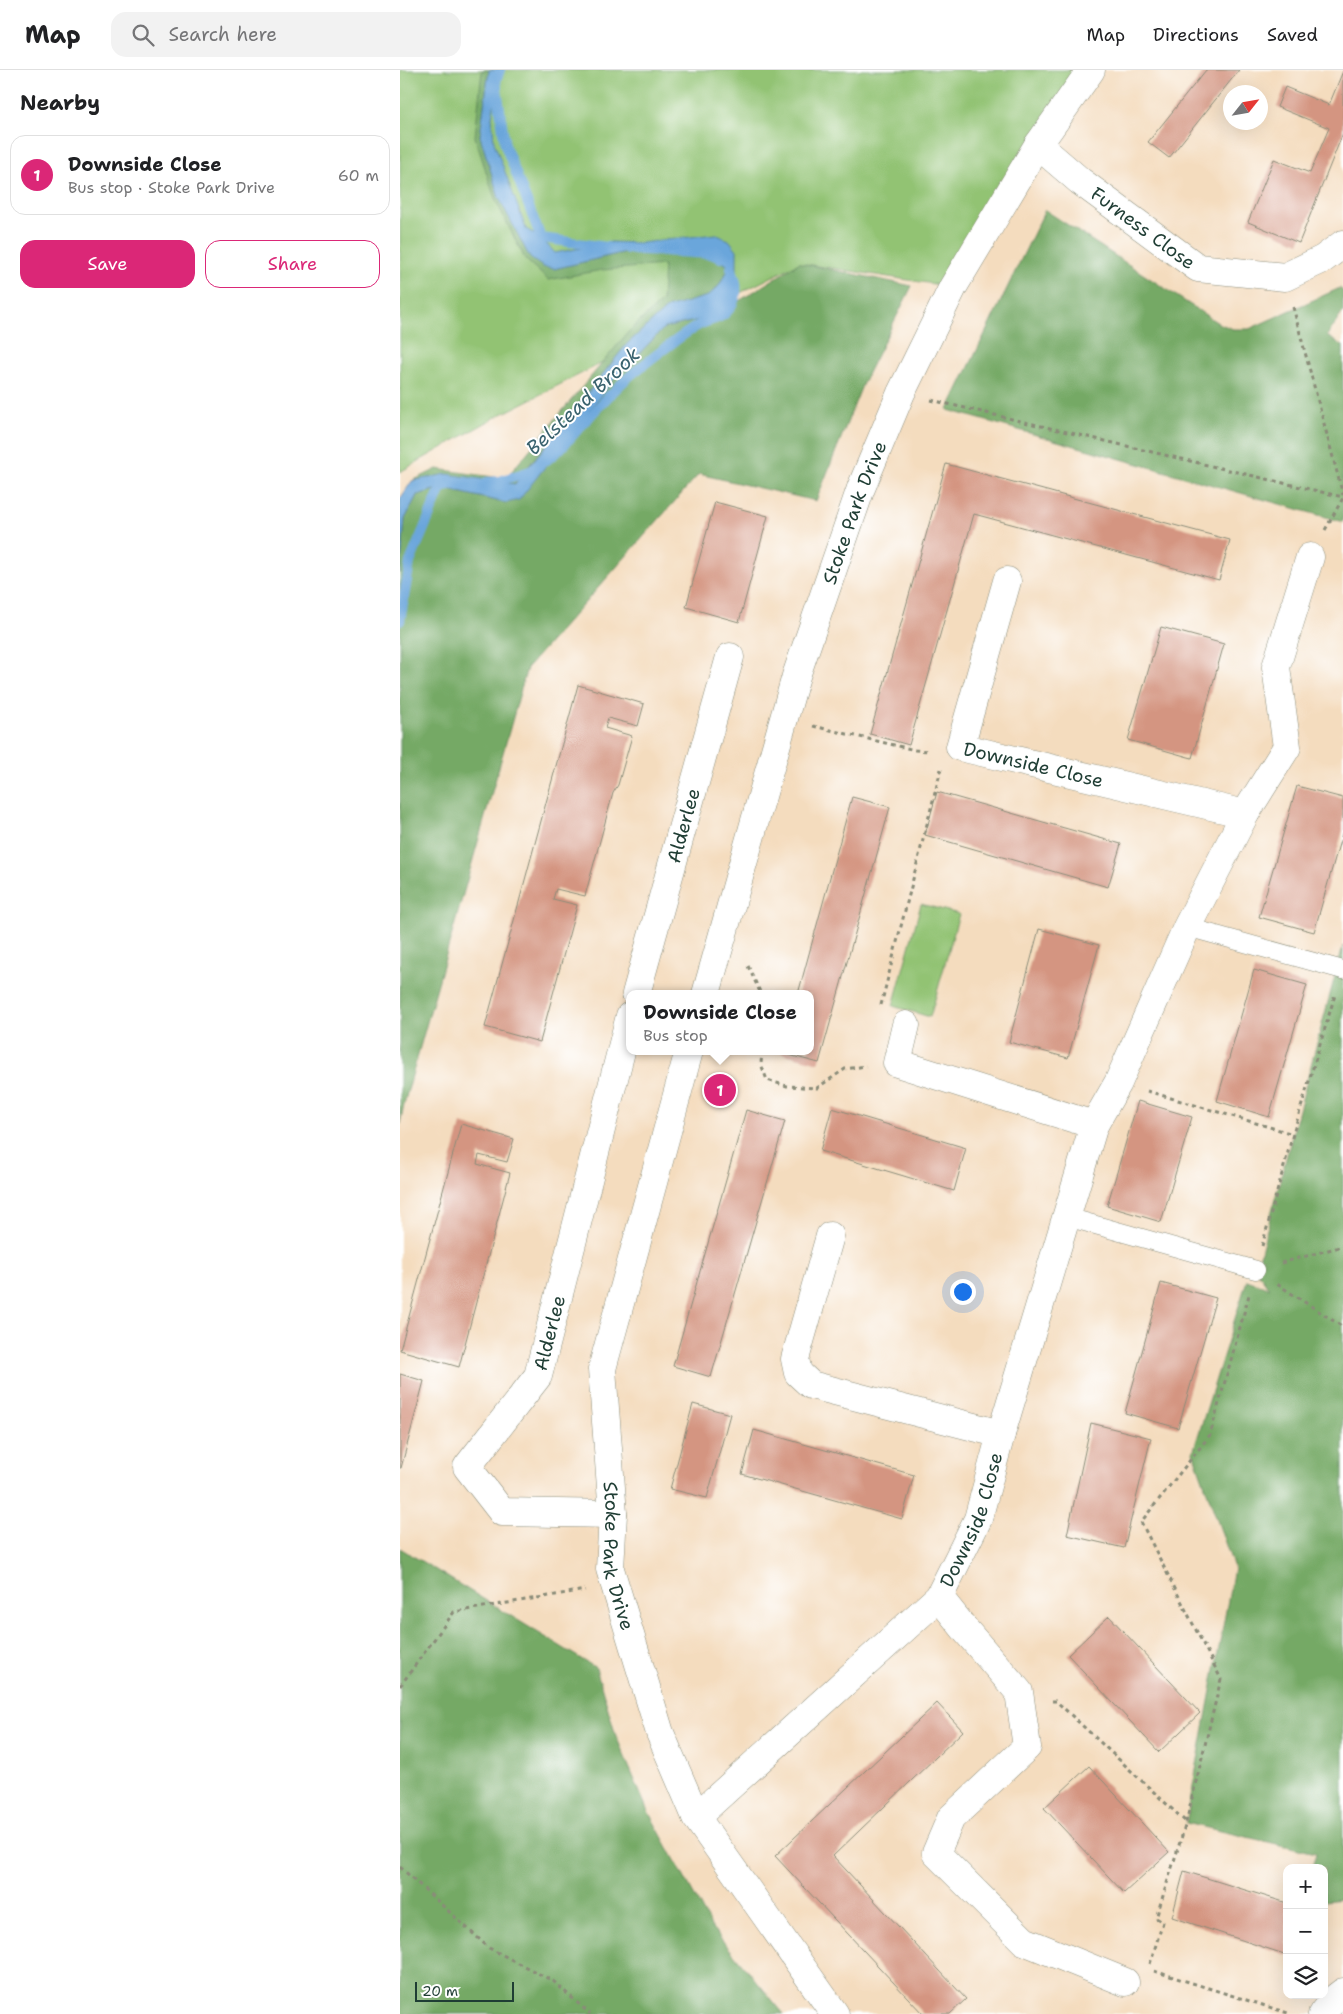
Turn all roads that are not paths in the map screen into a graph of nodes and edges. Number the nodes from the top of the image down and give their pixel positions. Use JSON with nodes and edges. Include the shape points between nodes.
{"nodes":[{"id":1,"x":1091,"y":70,"type":"edge"},
{"id":2,"x":1038,"y":145,"type":"junction"},
{"id":3,"x":1343,"y":244,"type":"edge"},
{"id":4,"x":1310,"y":557,"type":"road end"},
{"id":5,"x":1007,"y":581,"type":"dead end"},
{"id":6,"x":730,"y":657,"type":"dead end"},
{"id":7,"x":1245,"y":814,"type":"junction"},
{"id":8,"x":1187,"y":927,"type":"junction"},
{"id":9,"x":1343,"y":970,"type":"edge"},
{"id":10,"x":637,"y":990,"type":"edge"},
{"id":11,"x":707,"y":990,"type":"edge"},
{"id":12,"x":906,"y":1025,"type":"road end"},
{"id":13,"x":626,"y":1032,"type":"edge"},
{"id":14,"x":688,"y":1055,"type":"edge"},
{"id":15,"x":1094,"y":1125,"type":"junction"},
{"id":16,"x":1067,"y":1217,"type":"junction"},
{"id":17,"x":830,"y":1236,"type":"dead end"},
{"id":18,"x":1256,"y":1270,"type":"road end"},
{"id":19,"x":1001,"y":1434,"type":"junction"},
{"id":20,"x":613,"y":1514,"type":"junction"},
{"id":21,"x":939,"y":1597,"type":"junction"},
{"id":22,"x":696,"y":1817,"type":"junction"},
{"id":23,"x":1125,"y":1982,"type":"dead end"},
{"id":24,"x":1343,"y":1992,"type":"edge"},
{"id":25,"x":835,"y":2014,"type":"edge"},
{"id":26,"x":1322,"y":2014,"type":"edge"}],
"edges":[{"from":1,"to":2,"type":"street","name":"Stoke Park Drive"},
{"from":2,"to":3,"type":"street","name":"Furness Close","via":[[1080,181],[1198,268],[1285,277],[1323,259]]},
{"from":2,"to":11,"type":"street","name":"Stoke Park Drive","via":[[953,287],[901,393],[861,488],[784,719]]},
{"from":4,"to":7,"type":"street","name":"Downside Close","via":[[1276,667],[1287,747]]},
{"from":5,"to":7,"type":"street","name":"Downside Close","via":[[952,750]]},
{"from":6,"to":10,"type":"street","name":"Alderlee"},
{"from":7,"to":8,"type":"street","name":"Downside Close"},
{"from":8,"to":9,"type":"lane"},
{"from":8,"to":15,"type":"street","name":"Downside Close","via":[[1118,1083]]},
{"from":12,"to":15,"type":"street","via":[[897,1063]]},
{"from":13,"to":20,"type":"street","name":"Alderlee","via":[[538,1376],[467,1467],[502,1512]]},
{"from":14,"to":20,"type":"street","name":"Stoke Park Drive","via":[[602,1368]]},
{"from":15,"to":16,"type":"street","name":"Downside Close"},
{"from":16,"to":18,"type":"lane"},
{"from":16,"to":19,"type":"street","name":"Downside Close"},
{"from":17,"to":19,"type":"street","via":[[795,1359],[798,1373],[811,1384]]},
{"from":19,"to":21,"type":"street","name":"Downside Close","via":[[978,1519]]},
{"from":20,"to":22,"type":"street","name":"Stoke Park Drive","via":[[610,1569],[660,1733]]},
{"from":21,"to":22,"type":"street","name":"Downside Close"},
{"from":21,"to":23,"type":"street","via":[[1019,1692],[1027,1747],[951,1818],[936,1853],[1024,1940]]},
{"from":22,"to":25,"type":"street","name":"Stoke Park Drive"},
{"from":24,"to":26,"type":"street"}]}
